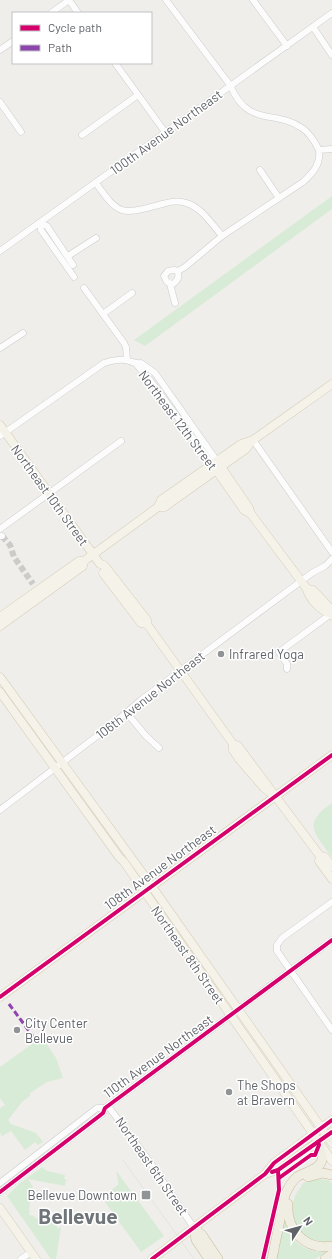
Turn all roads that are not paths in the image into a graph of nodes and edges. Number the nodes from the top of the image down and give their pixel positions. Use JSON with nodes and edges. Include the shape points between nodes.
{"nodes":[{"id":1,"x":69,"y":0,"type":"edge"},
{"id":2,"x":166,"y":0,"type":"edge"},
{"id":3,"x":253,"y":0,"type":"edge"},
{"id":4,"x":52,"y":12,"type":"edge"},
{"id":5,"x":77,"y":12,"type":"edge"},
{"id":6,"x":332,"y":13,"type":"edge"},
{"id":7,"x":313,"y":27,"type":"junction"},
{"id":8,"x":12,"y":42,"type":"edge"},
{"id":9,"x":287,"y":46,"type":"junction"},
{"id":10,"x":0,"y":50,"type":"edge"},
{"id":11,"x":332,"y":55,"type":"edge"},
{"id":12,"x":116,"y":64,"type":"edge"},
{"id":13,"x":230,"y":85,"type":"junction"},
{"id":14,"x":138,"y":95,"type":"junction"},
{"id":15,"x":0,"y":102,"type":"edge"},
{"id":16,"x":21,"y":132,"type":"dead end"},
{"id":17,"x":165,"y":132,"type":"junction"},
{"id":18,"x":82,"y":135,"type":"dead end"},
{"id":19,"x":332,"y":149,"type":"edge"},
{"id":20,"x":319,"y":150,"type":"junction"},
{"id":21,"x":260,"y":170,"type":"dead end"},
{"id":22,"x":96,"y":183,"type":"junction"},
{"id":23,"x":278,"y":198,"type":"junction"},
{"id":24,"x":40,"y":223,"type":"junction"},
{"id":25,"x":222,"y":236,"type":"junction"},
{"id":26,"x":96,"y":238,"type":"dead end"},
{"id":27,"x":0,"y":251,"type":"edge"},
{"id":28,"x":68,"y":256,"type":"junction"},
{"id":29,"x":73,"y":265,"type":"dead end"},
{"id":30,"x":178,"y":271,"type":"junction"},
{"id":31,"x":74,"y":277,"type":"dead end"},
{"id":32,"x":170,"y":284,"type":"junction"},
{"id":33,"x":84,"y":288,"type":"dead end"},
{"id":34,"x":132,"y":293,"type":"dead end"},
{"id":35,"x":175,"y":303,"type":"dead end"},
{"id":36,"x":103,"y":314,"type":"junction"},
{"id":37,"x":23,"y":333,"type":"dead end"},
{"id":38,"x":0,"y":348,"type":"edge"},
{"id":39,"x":127,"y":360,"type":"junction"},
{"id":40,"x":136,"y":364,"type":"junction"},
{"id":41,"x":332,"y":384,"type":"edge"},
{"id":42,"x":160,"y":394,"type":"junction"},
{"id":43,"x":183,"y":413,"type":"junction"},
{"id":44,"x":0,"y":425,"type":"edge"},
{"id":45,"x":2,"y":434,"type":"edge"},
{"id":46,"x":121,"y":441,"type":"dead end"},
{"id":47,"x":252,"y":441,"type":"junction"},
{"id":48,"x":217,"y":465,"type":"junction"},
{"id":49,"x":49,"y":493,"type":"junction"},
{"id":50,"x":0,"y":529,"type":"edge"},
{"id":51,"x":332,"y":552,"type":"edge"},
{"id":52,"x":94,"y":555,"type":"junction"},
{"id":53,"x":332,"y":559,"type":"edge"},
{"id":54,"x":84,"y":562,"type":"junction"},
{"id":55,"x":100,"y":564,"type":"junction"},
{"id":56,"x":103,"y":573,"type":"joint"},
{"id":57,"x":301,"y":582,"type":"junction"},
{"id":58,"x":331,"y":615,"type":"edge"},
{"id":59,"x":0,"y":617,"type":"edge"},
{"id":60,"x":147,"y":624,"type":"junction"},
{"id":61,"x":0,"y":626,"type":"edge"},
{"id":62,"x":287,"y":669,"type":"dead end"},
{"id":63,"x":181,"y":670,"type":"junction"},
{"id":64,"x":0,"y":677,"type":"edge"},
{"id":65,"x":0,"y":692,"type":"edge"},
{"id":66,"x":126,"y":712,"type":"junction"},
{"id":67,"x":159,"y":748,"type":"dead end"},
{"id":68,"x":331,"y":759,"type":"edge"},
{"id":69,"x":62,"y":762,"type":"junction"},
{"id":70,"x":55,"y":768,"type":"junction"},
{"id":71,"x":275,"y":796,"type":"junction"},
{"id":72,"x":0,"y":810,"type":"edge"},
{"id":73,"x":320,"y":856,"type":"junction"},
{"id":74,"x":332,"y":867,"type":"edge"},
{"id":75,"x":332,"y":879,"type":"edge"},
{"id":76,"x":151,"y":886,"type":"junction"},
{"id":77,"x":144,"y":891,"type":"junction"},
{"id":78,"x":332,"y":902,"type":"edge"},
{"id":79,"x":332,"y":940,"type":"edge"},
{"id":80,"x":290,"y":971,"type":"junction"},
{"id":81,"x":0,"y":997,"type":"edge"},
{"id":82,"x":238,"y":1010,"type":"junction"},
{"id":83,"x":230,"y":1015,"type":"junction"},
{"id":84,"x":332,"y":1030,"type":"edge"},
{"id":85,"x":107,"y":1106,"type":"junction"},
{"id":86,"x":332,"y":1120,"type":"edge"},
{"id":87,"x":307,"y":1125,"type":"junction"},
{"id":88,"x":329,"y":1136,"type":"edge"},
{"id":89,"x":316,"y":1138,"type":"junction"},
{"id":90,"x":305,"y":1140,"type":"junction"},
{"id":91,"x":49,"y":1146,"type":"junction"},
{"id":92,"x":42,"y":1160,"type":"junction"},
{"id":93,"x":332,"y":1161,"type":"edge"},
{"id":94,"x":265,"y":1174,"type":"junction"},
{"id":95,"x":332,"y":1176,"type":"edge"},
{"id":96,"x":0,"y":1183,"type":"edge"},
{"id":97,"x":0,"y":1192,"type":"edge"},
{"id":98,"x":0,"y":1208,"type":"edge"},
{"id":99,"x":194,"y":1228,"type":"junction"},
{"id":100,"x":332,"y":1246,"type":"edge"},
{"id":101,"x":31,"y":1252,"type":"junction"},
{"id":102,"x":332,"y":1254,"type":"edge"},
{"id":103,"x":21,"y":1259,"type":"edge"},
{"id":104,"x":36,"y":1259,"type":"edge"},
{"id":105,"x":152,"y":1259,"type":"edge"},
{"id":106,"x":209,"y":1259,"type":"edge"},
{"id":107,"x":218,"y":1259,"type":"edge"},
{"id":108,"x":272,"y":1259,"type":"edge"},
{"id":109,"x":325,"y":1259,"type":"edge"}],
"edges":[{"from":1,"to":4,"type":"street"},
{"from":1,"to":5,"type":"street"},
{"from":2,"to":13,"type":"street"},
{"from":3,"to":9,"type":"street"},
{"from":6,"to":7,"type":"street","name":"100th Avenue Northeast"},
{"from":7,"to":9,"type":"street","name":"100th Avenue Northeast"},
{"from":7,"to":11,"type":"street"},
{"from":8,"to":10,"type":"street"},
{"from":9,"to":13,"type":"street","name":"100th Avenue Northeast"},
{"from":12,"to":14,"type":"street"},
{"from":13,"to":17,"type":"street","name":"100th Avenue Northeast"},
{"from":13,"to":20,"type":"street","via":[[233,94],[250,111],[302,128]]},
{"from":14,"to":17,"type":"street"},
{"from":14,"to":18,"type":"street"},
{"from":15,"to":16,"type":"street"},
{"from":17,"to":22,"type":"street","name":"100th Avenue Northeast"},
{"from":19,"to":20,"type":"street"},
{"from":20,"to":23,"type":"street","via":[[318,164],[309,177]]},
{"from":21,"to":23,"type":"street"},
{"from":22,"to":24,"type":"street","name":"100th Avenue Northeast"},
{"from":22,"to":25,"type":"street","via":[[107,200],[125,211],[172,202],[186,203],[201,212]]},
{"from":23,"to":25,"type":"street"},
{"from":24,"to":27,"type":"street","name":"100th Avenue Northeast"},
{"from":24,"to":28,"type":"street","via":[[47,226]]},
{"from":24,"to":31,"type":"street","via":[[41,230]]},
{"from":25,"to":30,"type":"street"},
{"from":26,"to":28,"type":"street"},
{"from":28,"to":29,"type":"street"},
{"from":30,"to":32,"type":"street","via":[[177,281]]},
{"from":30,"to":32,"type":"street","via":[[171,270],[165,273],[164,276]]},
{"from":32,"to":35,"type":"street"},
{"from":33,"to":36,"type":"street","name":"Northeast 12th Street"},
{"from":34,"to":36,"type":"street"},
{"from":36,"to":39,"type":"street","name":"Northeast 12th Street","via":[[124,342]]},
{"from":37,"to":38,"type":"street"},
{"from":39,"to":40,"type":"street"},
{"from":39,"to":45,"type":"street","via":[[104,363]]},
{"from":40,"to":42,"type":"street","name":"Northeast 12th Street"},
{"from":40,"to":43,"type":"street","name":"Northeast 12th Street","via":[[141,363],[155,373]]},
{"from":41,"to":47,"type":"main road"},
{"from":42,"to":43,"type":"street","via":[[166,395]]},
{"from":42,"to":48,"type":"street","name":"Northeast 12th Street"},
{"from":43,"to":48,"type":"street","name":"Northeast 12th Street"},
{"from":44,"to":45,"type":"main road","name":"Northeast 10th Street"},
{"from":45,"to":49,"type":"main road","name":"Northeast 10th Street"},
{"from":46,"to":49,"type":"street"},
{"from":47,"to":48,"type":"main road","via":[[246,448]]},
{"from":47,"to":51,"type":"street"},
{"from":48,"to":52,"type":"main road","via":[[165,507],[158,507]]},
{"from":48,"to":57,"type":"main road","name":"Northeast 12th Street"},
{"from":49,"to":50,"type":"street"},
{"from":49,"to":52,"type":"main road","name":"Northeast 10th Street"},
{"from":52,"to":54,"type":"main road"},
{"from":52,"to":55,"type":"main road","name":"Northeast 10th Street"},
{"from":53,"to":57,"type":"street","name":"106th Avenue Northeast","via":[[329,564]]},
{"from":54,"to":59,"type":"main road","via":[[79,561],[36,587]]},
{"from":54,"to":61,"type":"main road","via":[[84,566]]},
{"from":55,"to":56,"type":"street","name":"Northeast 10th Street"},
{"from":55,"to":60,"type":"main road","name":"Northeast 10th Street","via":[[104,565],[147,620]]},
{"from":56,"to":60,"type":"main road","name":"Northeast 10th Street","via":[[141,623]]},
{"from":57,"to":58,"type":"main road","name":"Northeast 12th Street","via":[[307,589],[313,590],[329,607]]},
{"from":57,"to":63,"type":"street","name":"106th Avenue Northeast"},
{"from":58,"to":62,"type":"street","via":[[279,652],[288,664]]},
{"from":60,"to":63,"type":"main road","name":"Northeast 10th Street"},
{"from":63,"to":66,"type":"street","name":"106th Avenue Northeast"},
{"from":63,"to":71,"type":"main road","name":"Northeast 10th Street","via":[[233,744],[238,746]]},
{"from":64,"to":69,"type":"main road","name":"Northeast 8th Street"},
{"from":65,"to":70,"type":"main road","name":"Northeast 8th Street"},
{"from":66,"to":67,"type":"street"},
{"from":66,"to":69,"type":"street","name":"106th Avenue Northeast"},
{"from":68,"to":71,"type":"main road","name":"108th Avenue Northeast"},
{"from":69,"to":70,"type":"street","name":"106th Avenue Northeast"},
{"from":69,"to":76,"type":"main road","name":"Northeast 8th Street"},
{"from":70,"to":72,"type":"street","name":"106th Avenue Northeast"},
{"from":70,"to":77,"type":"main road","name":"Northeast 8th Street"},
{"from":71,"to":73,"type":"main road","name":"Northeast 10th Street"},
{"from":71,"to":76,"type":"main road","name":"108th Avenue Northeast"},
{"from":73,"to":74,"type":"main road","name":"Northeast 10th Street","via":[[325,857]]},
{"from":73,"to":75,"type":"main road","name":"Northeast 10th Street","via":[[319,861]]},
{"from":76,"to":77,"type":"main road","name":"108th Avenue Northeast"},
{"from":76,"to":82,"type":"main road","name":"Northeast 8th Street"},
{"from":77,"to":81,"type":"main road","name":"108th Avenue Northeast"},
{"from":77,"to":83,"type":"main road","name":"Northeast 8th Street"},
{"from":78,"to":80,"type":"street","via":[[276,945]]},
{"from":79,"to":80,"type":"street","name":"110th Avenue Northeast"},
{"from":80,"to":82,"type":"street","name":"110th Avenue Northeast"},
{"from":80,"to":84,"type":"street"},
{"from":82,"to":83,"type":"street","name":"110th Avenue Northeast"},
{"from":82,"to":88,"type":"main road","name":"Northeast 8th Street"},
{"from":83,"to":85,"type":"street","name":"110th Avenue Northeast"},
{"from":83,"to":87,"type":"main road","name":"Northeast 8th Street"},
{"from":85,"to":91,"type":"street","name":"110th Avenue Northeast","via":[[97,1108]]},
{"from":85,"to":92,"type":"street","name":"110th Avenue Northeast","via":[[103,1113]]},
{"from":85,"to":99,"type":"street","name":"Northeast 6th Street","via":[[146,1155]]},
{"from":86,"to":88,"type":"main road"},
{"from":87,"to":89,"type":"main road","name":"Northeast 8th Street"},
{"from":87,"to":90,"type":"main road"},
{"from":88,"to":89,"type":"main road"},
{"from":89,"to":90,"type":"main road"},
{"from":89,"to":93,"type":"main road","name":"Northeast 8th Street"},
{"from":89,"to":94,"type":"main road","via":[[278,1170]]},
{"from":89,"to":108,"type":"highway","via":[[322,1155],[320,1164],[297,1178],[285,1195]]},
{"from":90,"to":94,"type":"main road","via":[[274,1163]]},
{"from":91,"to":92,"type":"street"},
{"from":91,"to":96,"type":"street","name":"110th Avenue Northeast"},
{"from":92,"to":97,"type":"street","name":"110th Avenue Northeast"},
{"from":94,"to":99,"type":"main road"},
{"from":95,"to":100,"type":"highway","via":[[315,1174],[299,1182],[290,1194],[287,1212],[292,1229],[302,1240],[319,1247]]},
{"from":98,"to":101,"type":"main road"},
{"from":99,"to":105,"type":"main road"},
{"from":99,"to":106,"type":"highway","via":[[196,1240]]},
{"from":99,"to":107,"type":"highway","via":[[202,1235]]},
{"from":101,"to":103,"type":"street"},
{"from":101,"to":104,"type":"main road"},
{"from":102,"to":109,"type":"highway"}]}
